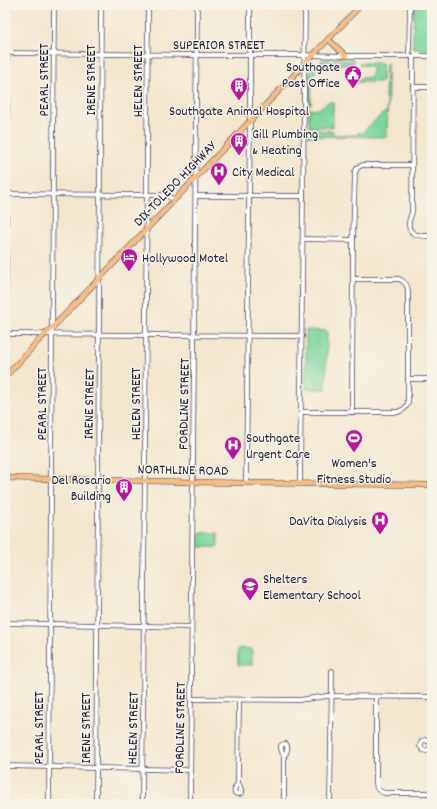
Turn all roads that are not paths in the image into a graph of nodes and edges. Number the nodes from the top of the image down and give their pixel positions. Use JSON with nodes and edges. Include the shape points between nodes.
{"nodes":[{"id":1,"x":54,"y":5,"type":"edge"},
{"id":2,"x":101,"y":5,"type":"edge"},
{"id":3,"x":148,"y":5,"type":"edge"},
{"id":4,"x":198,"y":5,"type":"edge"},
{"id":5,"x":250,"y":5,"type":"edge"},
{"id":6,"x":305,"y":5,"type":"edge"},
{"id":7,"x":410,"y":5,"type":"edge"},
{"id":8,"x":359,"y":6,"type":"edge"},
{"id":9,"x":328,"y":39,"type":"junction"},
{"id":10,"x":6,"y":53,"type":"edge"},
{"id":11,"x":54,"y":53,"type":"junction"},
{"id":12,"x":101,"y":54,"type":"junction"},
{"id":13,"x":148,"y":54,"type":"junction"},
{"id":14,"x":197,"y":55,"type":"junction"},
{"id":15,"x":250,"y":55,"type":"junction"},
{"id":16,"x":305,"y":55,"type":"junction"},
{"id":17,"x":313,"y":55,"type":"junction"},
{"id":18,"x":346,"y":56,"type":"junction"},
{"id":19,"x":411,"y":56,"type":"junction"},
{"id":20,"x":432,"y":56,"type":"edge"},
{"id":21,"x":305,"y":64,"type":"junction"},
{"id":22,"x":413,"y":87,"type":"junction"},
{"id":23,"x":432,"y":87,"type":"edge"},
{"id":24,"x":250,"y":120,"type":"junction"},
{"id":25,"x":412,"y":165,"type":"junction"},
{"id":26,"x":196,"y":177,"type":"junction"},
{"id":27,"x":6,"y":194,"type":"edge"},
{"id":28,"x":53,"y":194,"type":"junction"},
{"id":29,"x":100,"y":195,"type":"junction"},
{"id":30,"x":147,"y":195,"type":"junction"},
{"id":31,"x":196,"y":196,"type":"junction"},
{"id":32,"x":249,"y":196,"type":"junction"},
{"id":33,"x":303,"y":196,"type":"junction"},
{"id":34,"x":174,"y":200,"type":"junction"},
{"id":35,"x":147,"y":228,"type":"junction"},
{"id":36,"x":432,"y":236,"type":"edge"},
{"id":37,"x":303,"y":239,"type":"junction"},
{"id":38,"x":353,"y":240,"type":"junction"},
{"id":39,"x":100,"y":278,"type":"junction"},
{"id":40,"x":353,"y":279,"type":"junction"},
{"id":41,"x":52,"y":328,"type":"junction"},
{"id":42,"x":5,"y":334,"type":"edge"},
{"id":43,"x":45,"y":334,"type":"junction"},
{"id":44,"x":52,"y":334,"type":"junction"},
{"id":45,"x":99,"y":335,"type":"junction"},
{"id":46,"x":146,"y":336,"type":"junction"},
{"id":47,"x":194,"y":336,"type":"junction"},
{"id":48,"x":248,"y":336,"type":"junction"},
{"id":49,"x":302,"y":336,"type":"junction"},
{"id":50,"x":5,"y":377,"type":"edge"},
{"id":51,"x":408,"y":379,"type":"junction"},
{"id":52,"x":432,"y":379,"type":"edge"},
{"id":53,"x":5,"y":386,"type":"edge"},
{"id":54,"x":301,"y":412,"type":"junction"},
{"id":55,"x":352,"y":412,"type":"junction"},
{"id":56,"x":5,"y":478,"type":"edge"},
{"id":57,"x":51,"y":479,"type":"junction"},
{"id":58,"x":98,"y":480,"type":"junction"},
{"id":59,"x":145,"y":481,"type":"junction"},
{"id":60,"x":193,"y":482,"type":"junction"},
{"id":61,"x":246,"y":482,"type":"junction"},
{"id":62,"x":300,"y":483,"type":"junction"},
{"id":63,"x":432,"y":485,"type":"edge"},
{"id":64,"x":5,"y":623,"type":"edge"},
{"id":65,"x":50,"y":624,"type":"junction"},
{"id":66,"x":97,"y":625,"type":"junction"},
{"id":67,"x":144,"y":626,"type":"junction"},
{"id":68,"x":191,"y":627,"type":"junction"},
{"id":69,"x":332,"y":671,"type":"dead end"},
{"id":70,"x":331,"y":696,"type":"junction"},
{"id":71,"x":376,"y":697,"type":"junction"},
{"id":72,"x":432,"y":697,"type":"edge"},
{"id":73,"x":191,"y":699,"type":"junction"},
{"id":74,"x":239,"y":700,"type":"junction"},
{"id":75,"x":432,"y":743,"type":"edge"},
{"id":76,"x":432,"y":747,"type":"edge"},
{"id":77,"x":284,"y":756,"type":"dead end"},
{"id":78,"x":5,"y":766,"type":"edge"},
{"id":79,"x":49,"y":767,"type":"junction"},
{"id":80,"x":96,"y":768,"type":"junction"},
{"id":81,"x":143,"y":769,"type":"junction"},
{"id":82,"x":190,"y":770,"type":"junction"},
{"id":83,"x":238,"y":783,"type":"dead end"},
{"id":84,"x":432,"y":793,"type":"edge"},
{"id":85,"x":49,"y":804,"type":"edge"},
{"id":86,"x":96,"y":804,"type":"edge"},
{"id":87,"x":142,"y":804,"type":"edge"},
{"id":88,"x":190,"y":804,"type":"edge"},
{"id":89,"x":284,"y":804,"type":"edge"},
{"id":90,"x":330,"y":804,"type":"edge"}],
"edges":[{"from":1,"to":11,"type":"street","name":"PEARL STREET"},
{"from":2,"to":12,"type":"street","name":"IRENE STREET"},
{"from":3,"to":13,"type":"street","name":"HELEN STREET"},
{"from":4,"to":14,"type":"street","name":"FORDLINE STREET"},
{"from":5,"to":15,"type":"street"},
{"from":6,"to":16,"type":"street"},
{"from":7,"to":19,"type":"street"},
{"from":8,"to":9,"type":"main road","name":"DIX-TOLEDO HIGHWAY"},
{"from":9,"to":17,"type":"main road","name":"DIX-TOLEDO HIGHWAY"},
{"from":9,"to":18,"type":"main road"},
{"from":10,"to":11,"type":"street","name":"SUPERIOR STREET"},
{"from":10,"to":27,"type":"street"},
{"from":11,"to":12,"type":"street","name":"SUPERIOR STREET"},
{"from":11,"to":28,"type":"street","name":"PEARL STREET"},
{"from":12,"to":13,"type":"street","name":"SUPERIOR STREET"},
{"from":12,"to":29,"type":"street","name":"IRENE STREET"},
{"from":13,"to":14,"type":"street","name":"SUPERIOR STREET"},
{"from":13,"to":30,"type":"street","name":"HELEN STREET"},
{"from":14,"to":15,"type":"street","name":"SUPERIOR STREET"},
{"from":14,"to":26,"type":"street","name":"FORDLINE STREET"},
{"from":15,"to":16,"type":"street","name":"SUPERIOR STREET"},
{"from":15,"to":24,"type":"street"},
{"from":16,"to":17,"type":"street","name":"SUPERIOR STREET"},
{"from":16,"to":21,"type":"street"},
{"from":17,"to":18,"type":"street","name":"SUPERIOR STREET"},
{"from":17,"to":21,"type":"main road","name":"DIX-TOLEDO HIGHWAY"},
{"from":18,"to":19,"type":"street","name":"SUPERIOR STREET"},
{"from":19,"to":20,"type":"street","name":"SUPERIOR STREET"},
{"from":19,"to":22,"type":"street"},
{"from":21,"to":24,"type":"main road","name":"DIX-TOLEDO HIGHWAY"},
{"from":21,"to":33,"type":"street"},
{"from":22,"to":23,"type":"street"},
{"from":22,"to":25,"type":"street"},
{"from":24,"to":26,"type":"main road","name":"DIX-TOLEDO HIGHWAY"},
{"from":24,"to":32,"type":"street"},
{"from":25,"to":36,"type":"street","via":[[412,212],[409,228],[419,236]]},
{"from":25,"to":38,"type":"street","via":[[363,165],[357,169],[354,175]]},
{"from":26,"to":31,"type":"street","name":"FORDLINE STREET"},
{"from":26,"to":34,"type":"main road","name":"DIX-TOLEDO HIGHWAY"},
{"from":27,"to":28,"type":"street"},
{"from":27,"to":42,"type":"street"},
{"from":28,"to":29,"type":"street"},
{"from":28,"to":41,"type":"street","name":"PEARL STREET"},
{"from":29,"to":30,"type":"street"},
{"from":29,"to":39,"type":"street","name":"IRENE STREET"},
{"from":30,"to":34,"type":"street","via":[[168,196]]},
{"from":30,"to":35,"type":"street","name":"HELEN STREET"},
{"from":31,"to":32,"type":"street"},
{"from":31,"to":47,"type":"street","name":"FORDLINE STREET"},
{"from":32,"to":33,"type":"street"},
{"from":32,"to":48,"type":"street"},
{"from":33,"to":37,"type":"street"},
{"from":34,"to":35,"type":"main road","name":"DIX-TOLEDO HIGHWAY"},
{"from":35,"to":39,"type":"main road","name":"DIX-TOLEDO HIGHWAY"},
{"from":35,"to":46,"type":"street","name":"HELEN STREET"},
{"from":37,"to":38,"type":"street"},
{"from":37,"to":49,"type":"street"},
{"from":38,"to":40,"type":"street"},
{"from":39,"to":41,"type":"main road","name":"DIX-TOLEDO HIGHWAY"},
{"from":39,"to":45,"type":"street","name":"IRENE STREET"},
{"from":40,"to":51,"type":"street","via":[[399,280],[408,286]]},
{"from":40,"to":55,"type":"street"},
{"from":41,"to":43,"type":"main road","name":"DIX-TOLEDO HIGHWAY"},
{"from":41,"to":44,"type":"street","name":"PEARL STREET"},
{"from":42,"to":43,"type":"street"},
{"from":42,"to":50,"type":"street"},
{"from":43,"to":44,"type":"street"},
{"from":43,"to":50,"type":"main road","name":"DIX-TOLEDO HIGHWAY"},
{"from":44,"to":45,"type":"street"},
{"from":44,"to":57,"type":"street","name":"PEARL STREET"},
{"from":45,"to":46,"type":"street"},
{"from":45,"to":58,"type":"street","name":"IRENE STREET"},
{"from":46,"to":47,"type":"street"},
{"from":46,"to":59,"type":"street","name":"HELEN STREET"},
{"from":47,"to":48,"type":"street"},
{"from":47,"to":60,"type":"street","name":"FORDLINE STREET"},
{"from":48,"to":49,"type":"street"},
{"from":48,"to":61,"type":"street"},
{"from":49,"to":54,"type":"street"},
{"from":50,"to":53,"type":"street"},
{"from":51,"to":52,"type":"street"},
{"from":51,"to":55,"type":"street","via":[[408,404],[403,411]]},
{"from":54,"to":55,"type":"street"},
{"from":54,"to":62,"type":"street"},
{"from":56,"to":57,"type":"main road","name":"NORTHLINE ROAD"},
{"from":57,"to":58,"type":"main road","name":"NORTHLINE ROAD"},
{"from":57,"to":65,"type":"street","name":"PEARL STREET"},
{"from":58,"to":59,"type":"main road","name":"NORTHLINE ROAD"},
{"from":58,"to":66,"type":"street","name":"IRENE STREET"},
{"from":59,"to":60,"type":"main road","name":"NORTHLINE ROAD"},
{"from":59,"to":67,"type":"street","name":"HELEN STREET"},
{"from":60,"to":61,"type":"main road","name":"NORTHLINE ROAD"},
{"from":60,"to":68,"type":"street","name":"FORDLINE STREET"},
{"from":61,"to":62,"type":"main road","name":"NORTHLINE ROAD"},
{"from":62,"to":63,"type":"main road","name":"NORTHLINE ROAD"},
{"from":64,"to":65,"type":"street"},
{"from":65,"to":66,"type":"street"},
{"from":65,"to":79,"type":"street","name":"PEARL STREET"},
{"from":66,"to":67,"type":"street"},
{"from":66,"to":80,"type":"street","name":"IRENE STREET"},
{"from":67,"to":68,"type":"street"},
{"from":67,"to":81,"type":"street","name":"HELEN STREET"},
{"from":68,"to":73,"type":"street","name":"FORDLINE STREET"},
{"from":69,"to":70,"type":"street"},
{"from":70,"to":71,"type":"street"},
{"from":70,"to":74,"type":"street","via":[[299,700]]},
{"from":70,"to":90,"type":"street"},
{"from":71,"to":72,"type":"street"},
{"from":71,"to":84,"type":"street","via":[[377,789],[385,793]]},
{"from":73,"to":74,"type":"street"},
{"from":73,"to":82,"type":"street","name":"FORDLINE STREET"},
{"from":74,"to":83,"type":"street"},
{"from":75,"to":76,"type":"street","via":[[425,740],[420,746],[426,751]]},
{"from":77,"to":89,"type":"street"},
{"from":78,"to":79,"type":"street"},
{"from":79,"to":80,"type":"street"},
{"from":79,"to":85,"type":"street","name":"PEARL STREET"},
{"from":80,"to":81,"type":"street"},
{"from":80,"to":86,"type":"street","name":"IRENE STREET"},
{"from":81,"to":82,"type":"street"},
{"from":81,"to":87,"type":"street","name":"HELEN STREET"},
{"from":82,"to":88,"type":"street","name":"FORDLINE STREET"}]}
